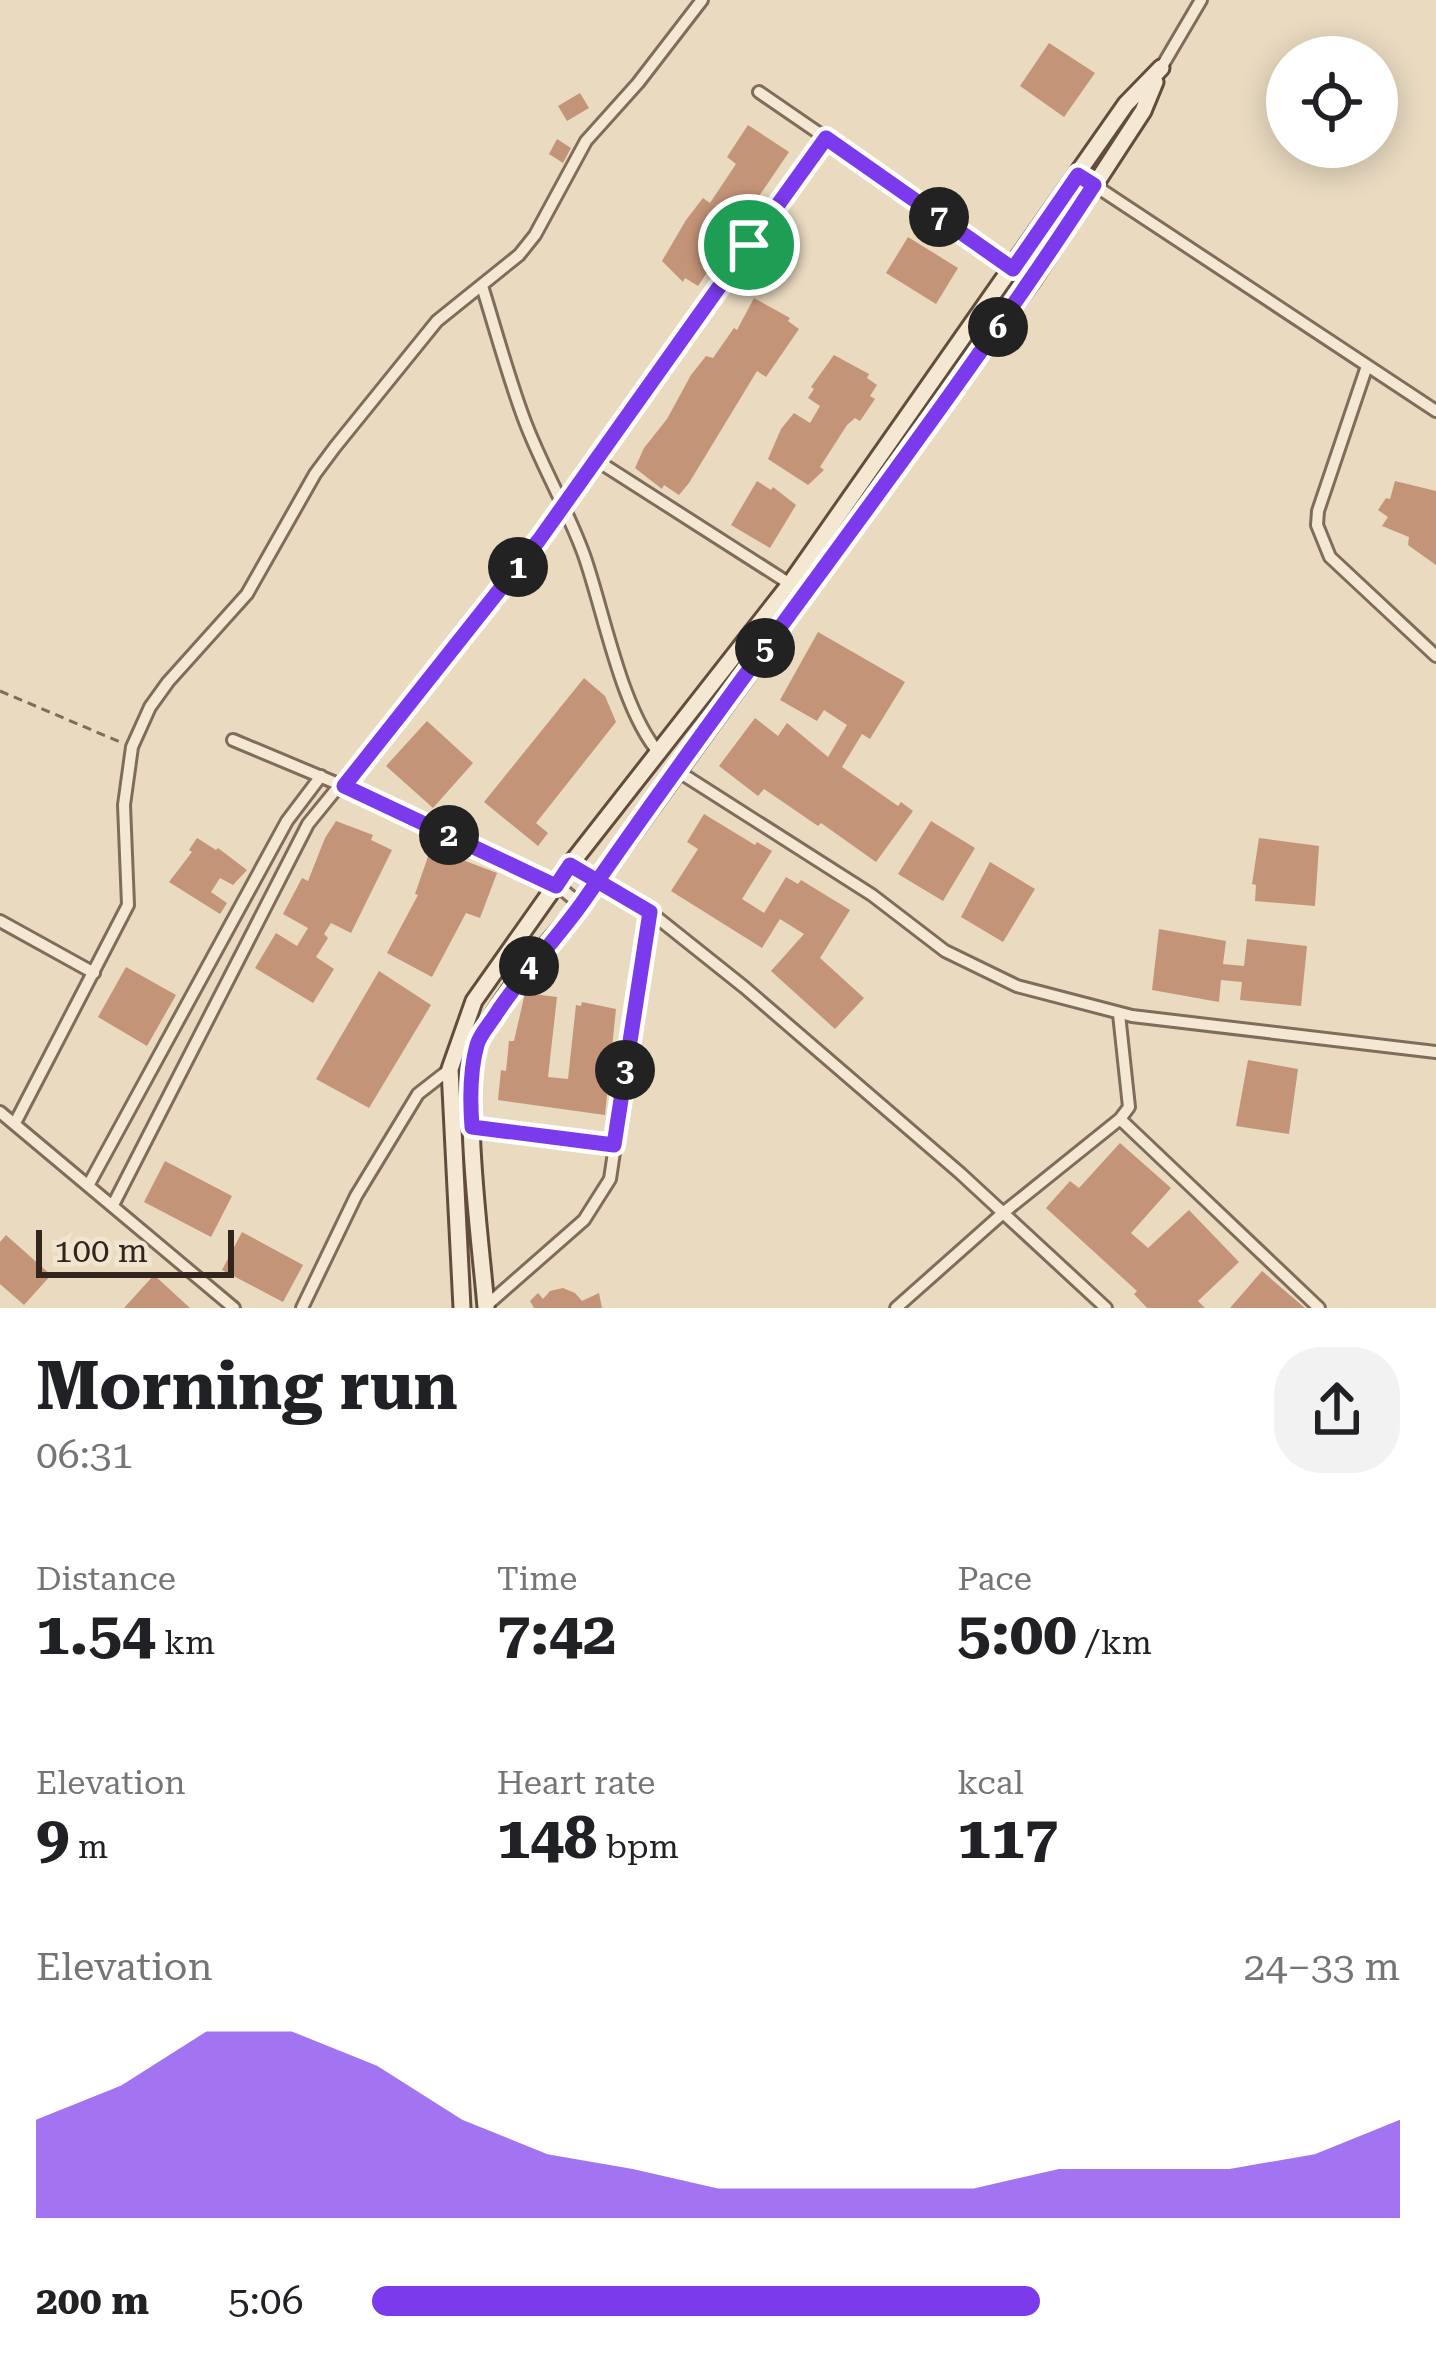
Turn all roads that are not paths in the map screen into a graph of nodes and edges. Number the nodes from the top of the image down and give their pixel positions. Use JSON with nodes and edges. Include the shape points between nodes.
{"nodes":[{"id":1,"x":703,"y":0,"type":"edge"},
{"id":2,"x":1201,"y":0,"type":"edge"},
{"id":3,"x":1161,"y":68,"type":"junction"},
{"id":4,"x":759,"y":92,"type":"dead end"},
{"id":5,"x":826,"y":138,"type":"junction"},
{"id":6,"x":1078,"y":175,"type":"junction"},
{"id":7,"x":1094,"y":185,"type":"junction"},
{"id":8,"x":1013,"y":269,"type":"junction"},
{"id":9,"x":482,"y":286,"type":"junction"},
{"id":10,"x":1367,"y":367,"type":"junction"},
{"id":11,"x":1436,"y":410,"type":"edge"},
{"id":12,"x":596,"y":460,"type":"junction"},
{"id":13,"x":564,"y":504,"type":"junction"},
{"id":14,"x":790,"y":584,"type":"junction"},
{"id":15,"x":1436,"y":656,"type":"edge"},
{"id":16,"x":233,"y":740,"type":"dead end"},
{"id":17,"x":659,"y":753,"type":"junction"},
{"id":18,"x":676,"y":770,"type":"junction"},
{"id":19,"x":321,"y":776,"type":"junction"},
{"id":20,"x":344,"y":786,"type":"junction"},
{"id":21,"x":570,"y":865,"type":"junction"},
{"id":22,"x":597,"y":881,"type":"junction"},
{"id":23,"x":556,"y":886,"type":"junction"},
{"id":24,"x":581,"y":905,"type":"junction"},
{"id":25,"x":650,"y":912,"type":"junction"},
{"id":26,"x":0,"y":921,"type":"edge"},
{"id":27,"x":94,"y":973,"type":"junction"},
{"id":28,"x":1119,"y":1013,"type":"junction"},
{"id":29,"x":1436,"y":1052,"type":"edge"},
{"id":30,"x":450,"y":1069,"type":"junction"},
{"id":31,"x":0,"y":1112,"type":"edge"},
{"id":32,"x":1120,"y":1119,"type":"junction"},
{"id":33,"x":15,"y":1123,"type":"junction"},
{"id":34,"x":472,"y":1127,"type":"junction"},
{"id":35,"x":614,"y":1145,"type":"junction"},
{"id":36,"x":88,"y":1184,"type":"junction"},
{"id":37,"x":112,"y":1205,"type":"junction"},
{"id":38,"x":1003,"y":1213,"type":"junction"},
{"id":39,"x":486,"y":1307,"type":"edge"},
{"id":40,"x":234,"y":1308,"type":"edge"},
{"id":41,"x":302,"y":1308,"type":"edge"},
{"id":42,"x":462,"y":1308,"type":"edge"},
{"id":43,"x":896,"y":1308,"type":"edge"},
{"id":44,"x":1106,"y":1308,"type":"edge"},
{"id":45,"x":1319,"y":1308,"type":"edge"}],
"edges":[{"from":1,"to":9,"type":"street","via":[[586,141],[535,236]]},
{"from":2,"to":3,"type":"street"},
{"from":3,"to":6,"type":"street"},
{"from":3,"to":7,"type":"street"},
{"from":4,"to":5,"type":"street"},
{"from":5,"to":8,"type":"street"},
{"from":5,"to":12,"type":"street"},
{"from":6,"to":7,"type":"street"},
{"from":6,"to":8,"type":"street"},
{"from":7,"to":10,"type":"street"},
{"from":7,"to":18,"type":"street"},
{"from":8,"to":14,"type":"street"},
{"from":9,"to":13,"type":"street","via":[[526,424]]},
{"from":9,"to":27,"type":"street","via":[[422,338],[335,447],[247,594],[150,707],[132,747],[123,836],[128,904]]},
{"from":10,"to":11,"type":"street"},
{"from":10,"to":15,"type":"street","via":[[1318,525],[1330,557]]},
{"from":12,"to":13,"type":"street"},
{"from":12,"to":14,"type":"street"},
{"from":13,"to":17,"type":"street","via":[[632,704]]},
{"from":13,"to":20,"type":"street"},
{"from":14,"to":17,"type":"street"},
{"from":16,"to":19,"type":"street"},
{"from":17,"to":21,"type":"street"},
{"from":18,"to":22,"type":"street"},
{"from":18,"to":28,"type":"street","via":[[973,967],[1051,998]]},
{"from":19,"to":20,"type":"street"},
{"from":19,"to":36,"type":"street","via":[[287,821]]},
{"from":20,"to":23,"type":"street"},
{"from":20,"to":37,"type":"street","via":[[308,824]]},
{"from":21,"to":22,"type":"street"},
{"from":21,"to":23,"type":"street"},
{"from":22,"to":24,"type":"street"},
{"from":22,"to":25,"type":"street"},
{"from":23,"to":24,"type":"street"},
{"from":23,"to":30,"type":"street","via":[[474,1001]]},
{"from":24,"to":34,"type":"street","via":[[477,1042]]},
{"from":25,"to":35,"type":"street"},
{"from":25,"to":38,"type":"street"},
{"from":26,"to":27,"type":"street"},
{"from":27,"to":33,"type":"street"},
{"from":28,"to":29,"type":"street"},
{"from":28,"to":32,"type":"street","via":[[1129,1107]]},
{"from":30,"to":41,"type":"street","via":[[418,1094]]},
{"from":30,"to":42,"type":"street"},
{"from":31,"to":33,"type":"street"},
{"from":32,"to":38,"type":"street"},
{"from":32,"to":45,"type":"street"},
{"from":33,"to":36,"type":"street"},
{"from":34,"to":35,"type":"lane"},
{"from":34,"to":39,"type":"street"},
{"from":35,"to":39,"type":"street","via":[[610,1179],[584,1220]]},
{"from":36,"to":37,"type":"street"},
{"from":37,"to":40,"type":"street"},
{"from":38,"to":43,"type":"street"},
{"from":38,"to":44,"type":"street"}]}
